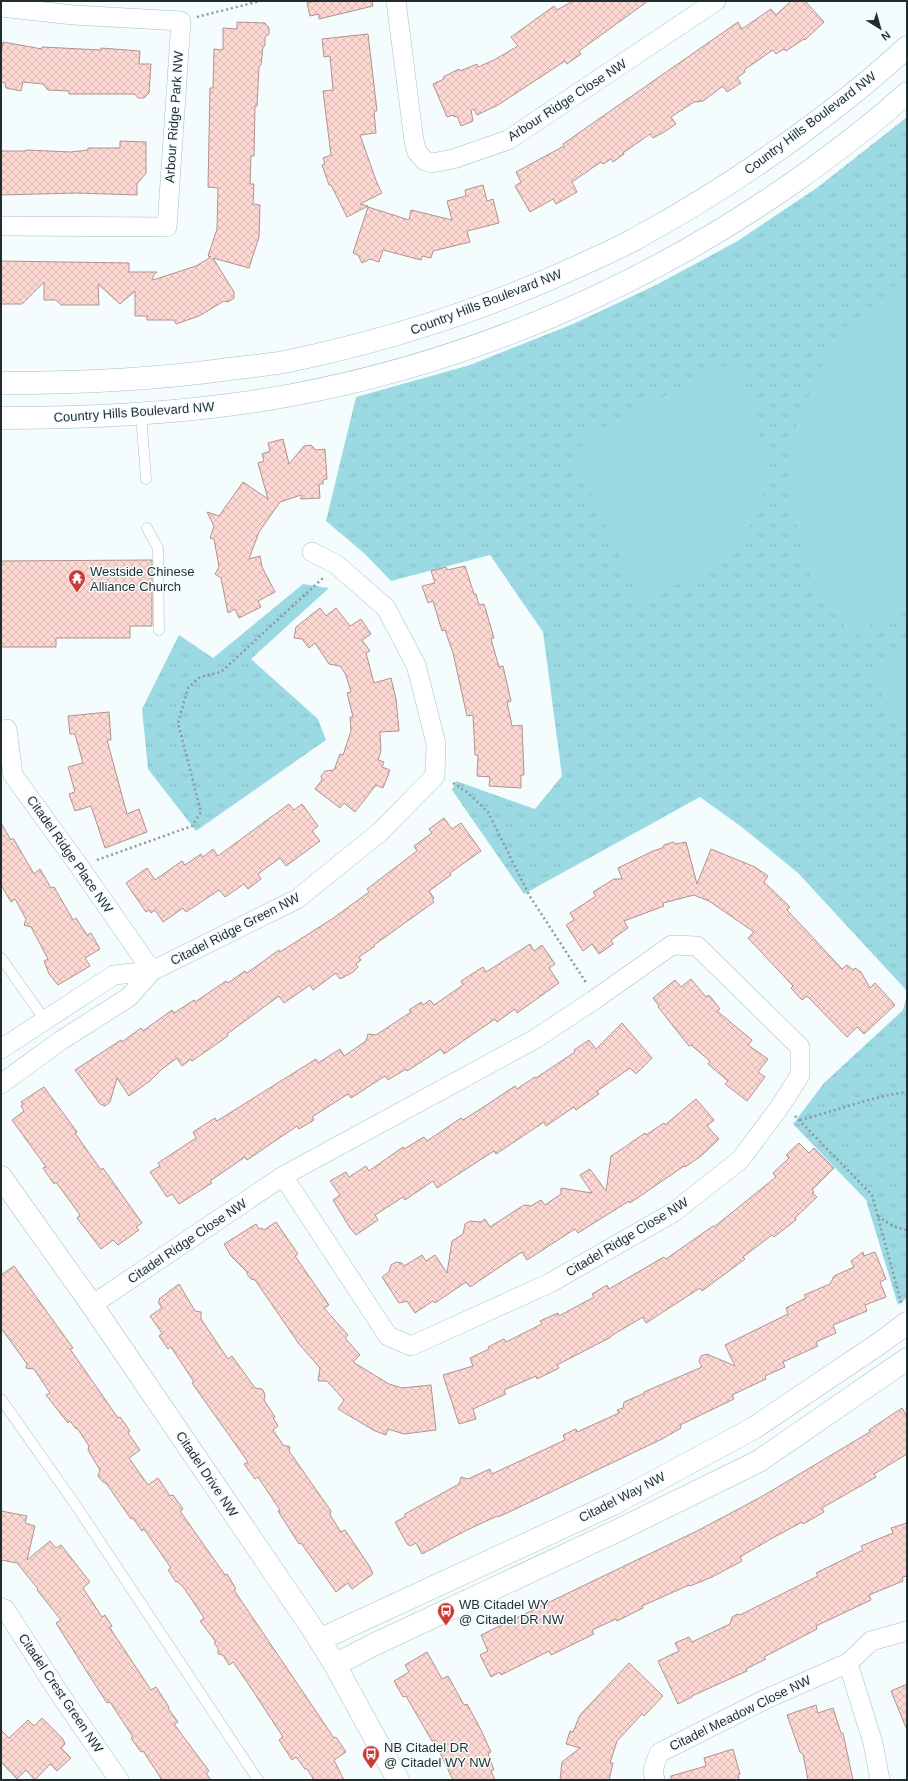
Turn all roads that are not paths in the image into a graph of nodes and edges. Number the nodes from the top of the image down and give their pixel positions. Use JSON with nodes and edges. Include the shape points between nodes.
{"nodes":[{"id":1,"x":396,"y":1,"type":"edge"},
{"id":2,"x":716,"y":1,"type":"edge"},
{"id":3,"x":1,"y":7,"type":"edge"},
{"id":4,"x":907,"y":47,"type":"edge"},
{"id":5,"x":907,"y":93,"type":"edge"},
{"id":6,"x":1,"y":226,"type":"edge"},
{"id":7,"x":1,"y":383,"type":"edge"},
{"id":8,"x":141,"y":414,"type":"junction"},
{"id":9,"x":1,"y":418,"type":"edge"},
{"id":10,"x":146,"y":479,"type":"dead end"},
{"id":11,"x":147,"y":528,"type":"dead end"},
{"id":12,"x":312,"y":552,"type":"dead end"},
{"id":13,"x":159,"y":630,"type":"dead end"},
{"id":14,"x":4,"y":729,"type":"edge"},
{"id":15,"x":1,"y":958,"type":"edge"},
{"id":16,"x":152,"y":972,"type":"junction"},
{"id":17,"x":45,"y":1020,"type":"junction"},
{"id":18,"x":1,"y":1049,"type":"edge"},
{"id":19,"x":1,"y":1084,"type":"edge"},
{"id":20,"x":283,"y":1176,"type":"junction"},
{"id":21,"x":1,"y":1177,"type":"edge"},
{"id":22,"x":92,"y":1306,"type":"junction"},
{"id":23,"x":904,"y":1315,"type":"edge"},
{"id":24,"x":880,"y":1343,"type":"junction"},
{"id":25,"x":902,"y":1362,"type":"edge"},
{"id":26,"x":1,"y":1399,"type":"edge"},
{"id":27,"x":613,"y":1504,"type":"junction"},
{"id":28,"x":624,"y":1528,"type":"junction"},
{"id":29,"x":1,"y":1608,"type":"edge"},
{"id":30,"x":907,"y":1631,"type":"edge"},
{"id":31,"x":319,"y":1640,"type":"junction"},
{"id":32,"x":848,"y":1663,"type":"junction"},
{"id":33,"x":335,"y":1664,"type":"junction"},
{"id":34,"x":119,"y":1780,"type":"edge"},
{"id":35,"x":258,"y":1780,"type":"edge"},
{"id":36,"x":398,"y":1780,"type":"edge"},
{"id":37,"x":655,"y":1780,"type":"edge"},
{"id":38,"x":880,"y":1780,"type":"edge"}],
"edges":[{"from":1,"to":2,"type":"street","name":"Arbour Ridge Close NW","via":[[414,141],[417,152],[425,161],[432,163],[453,159],[508,140]]},
{"from":3,"to":6,"type":"street","name":"Arbour Ridge Park NW","via":[[73,15],[180,21],[167,227]]},
{"from":4,"to":7,"type":"street","name":"Country Hills Boulevard NW","via":[[850,96],[775,153],[720,190],[634,240],[549,280],[473,310],[387,337],[282,362],[188,375],[119,381]]},
{"from":5,"to":8,"type":"street","name":"Country Hills Boulevard NW","via":[[831,155],[768,200],[690,249],[626,283],[546,319],[465,349],[376,377],[216,407]]},
{"from":8,"to":9,"type":"street","name":"Country Hills Boulevard NW"},
{"from":8,"to":10,"type":"lane"},
{"from":11,"to":13,"type":"lane","via":[[158,548]]},
{"from":12,"to":16,"type":"street","name":"Citadel Ridge Green NW","via":[[337,565],[386,608],[416,665],[436,743],[435,776],[380,832],[297,900]]},
{"from":14,"to":16,"type":"street","name":"Citadel Ridge Place NW","via":[[13,775]]},
{"from":15,"to":17,"type":"lane"},
{"from":16,"to":17,"type":"street","name":"Citadel Ridge Green NW","via":[[114,976]]},
{"from":16,"to":19,"type":"street","name":"Citadel Ridge Green NW","via":[[129,997],[60,1041]]},
{"from":17,"to":18,"type":"street","name":"Citadel Ridge Green NW"},
{"from":20,"to":20,"type":"street","name":"Citadel Ridge Close NW","via":[[388,1336],[411,1346],[550,1283],[674,1212],[740,1160],[800,1075],[800,1047],[697,946],[672,945],[534,1039]]},
{"from":20,"to":22,"type":"street","name":"Citadel Ridge Close NW"},
{"from":21,"to":22,"type":"street","name":"Citadel Drive NW"},
{"from":22,"to":31,"type":"street","name":"Citadel Drive NW"},
{"from":23,"to":24,"type":"street","name":"Citadel Way NW"},
{"from":24,"to":25,"type":"street"},
{"from":24,"to":27,"type":"street","name":"Citadel Way NW","via":[[754,1428]]},
{"from":25,"to":28,"type":"street","via":[[759,1461]]},
{"from":26,"to":35,"type":"lane","via":[[77,1507]]},
{"from":27,"to":28,"type":"street"},
{"from":27,"to":31,"type":"street","name":"Citadel Way NW"},
{"from":28,"to":33,"type":"street"},
{"from":29,"to":34,"type":"street","name":"Citadel Crest Green NW","via":[[5,1609]]},
{"from":30,"to":32,"type":"street","name":"Citadel Meadow Close NW","via":[[871,1641]]},
{"from":31,"to":33,"type":"street","name":"Citadel Drive NW"},
{"from":32,"to":37,"type":"street","name":"Citadel Meadow Close NW","via":[[766,1699],[659,1753],[652,1770]]},
{"from":32,"to":38,"type":"street","via":[[873,1743]]},
{"from":33,"to":36,"type":"street","name":"Citadel Drive NW"}]}
